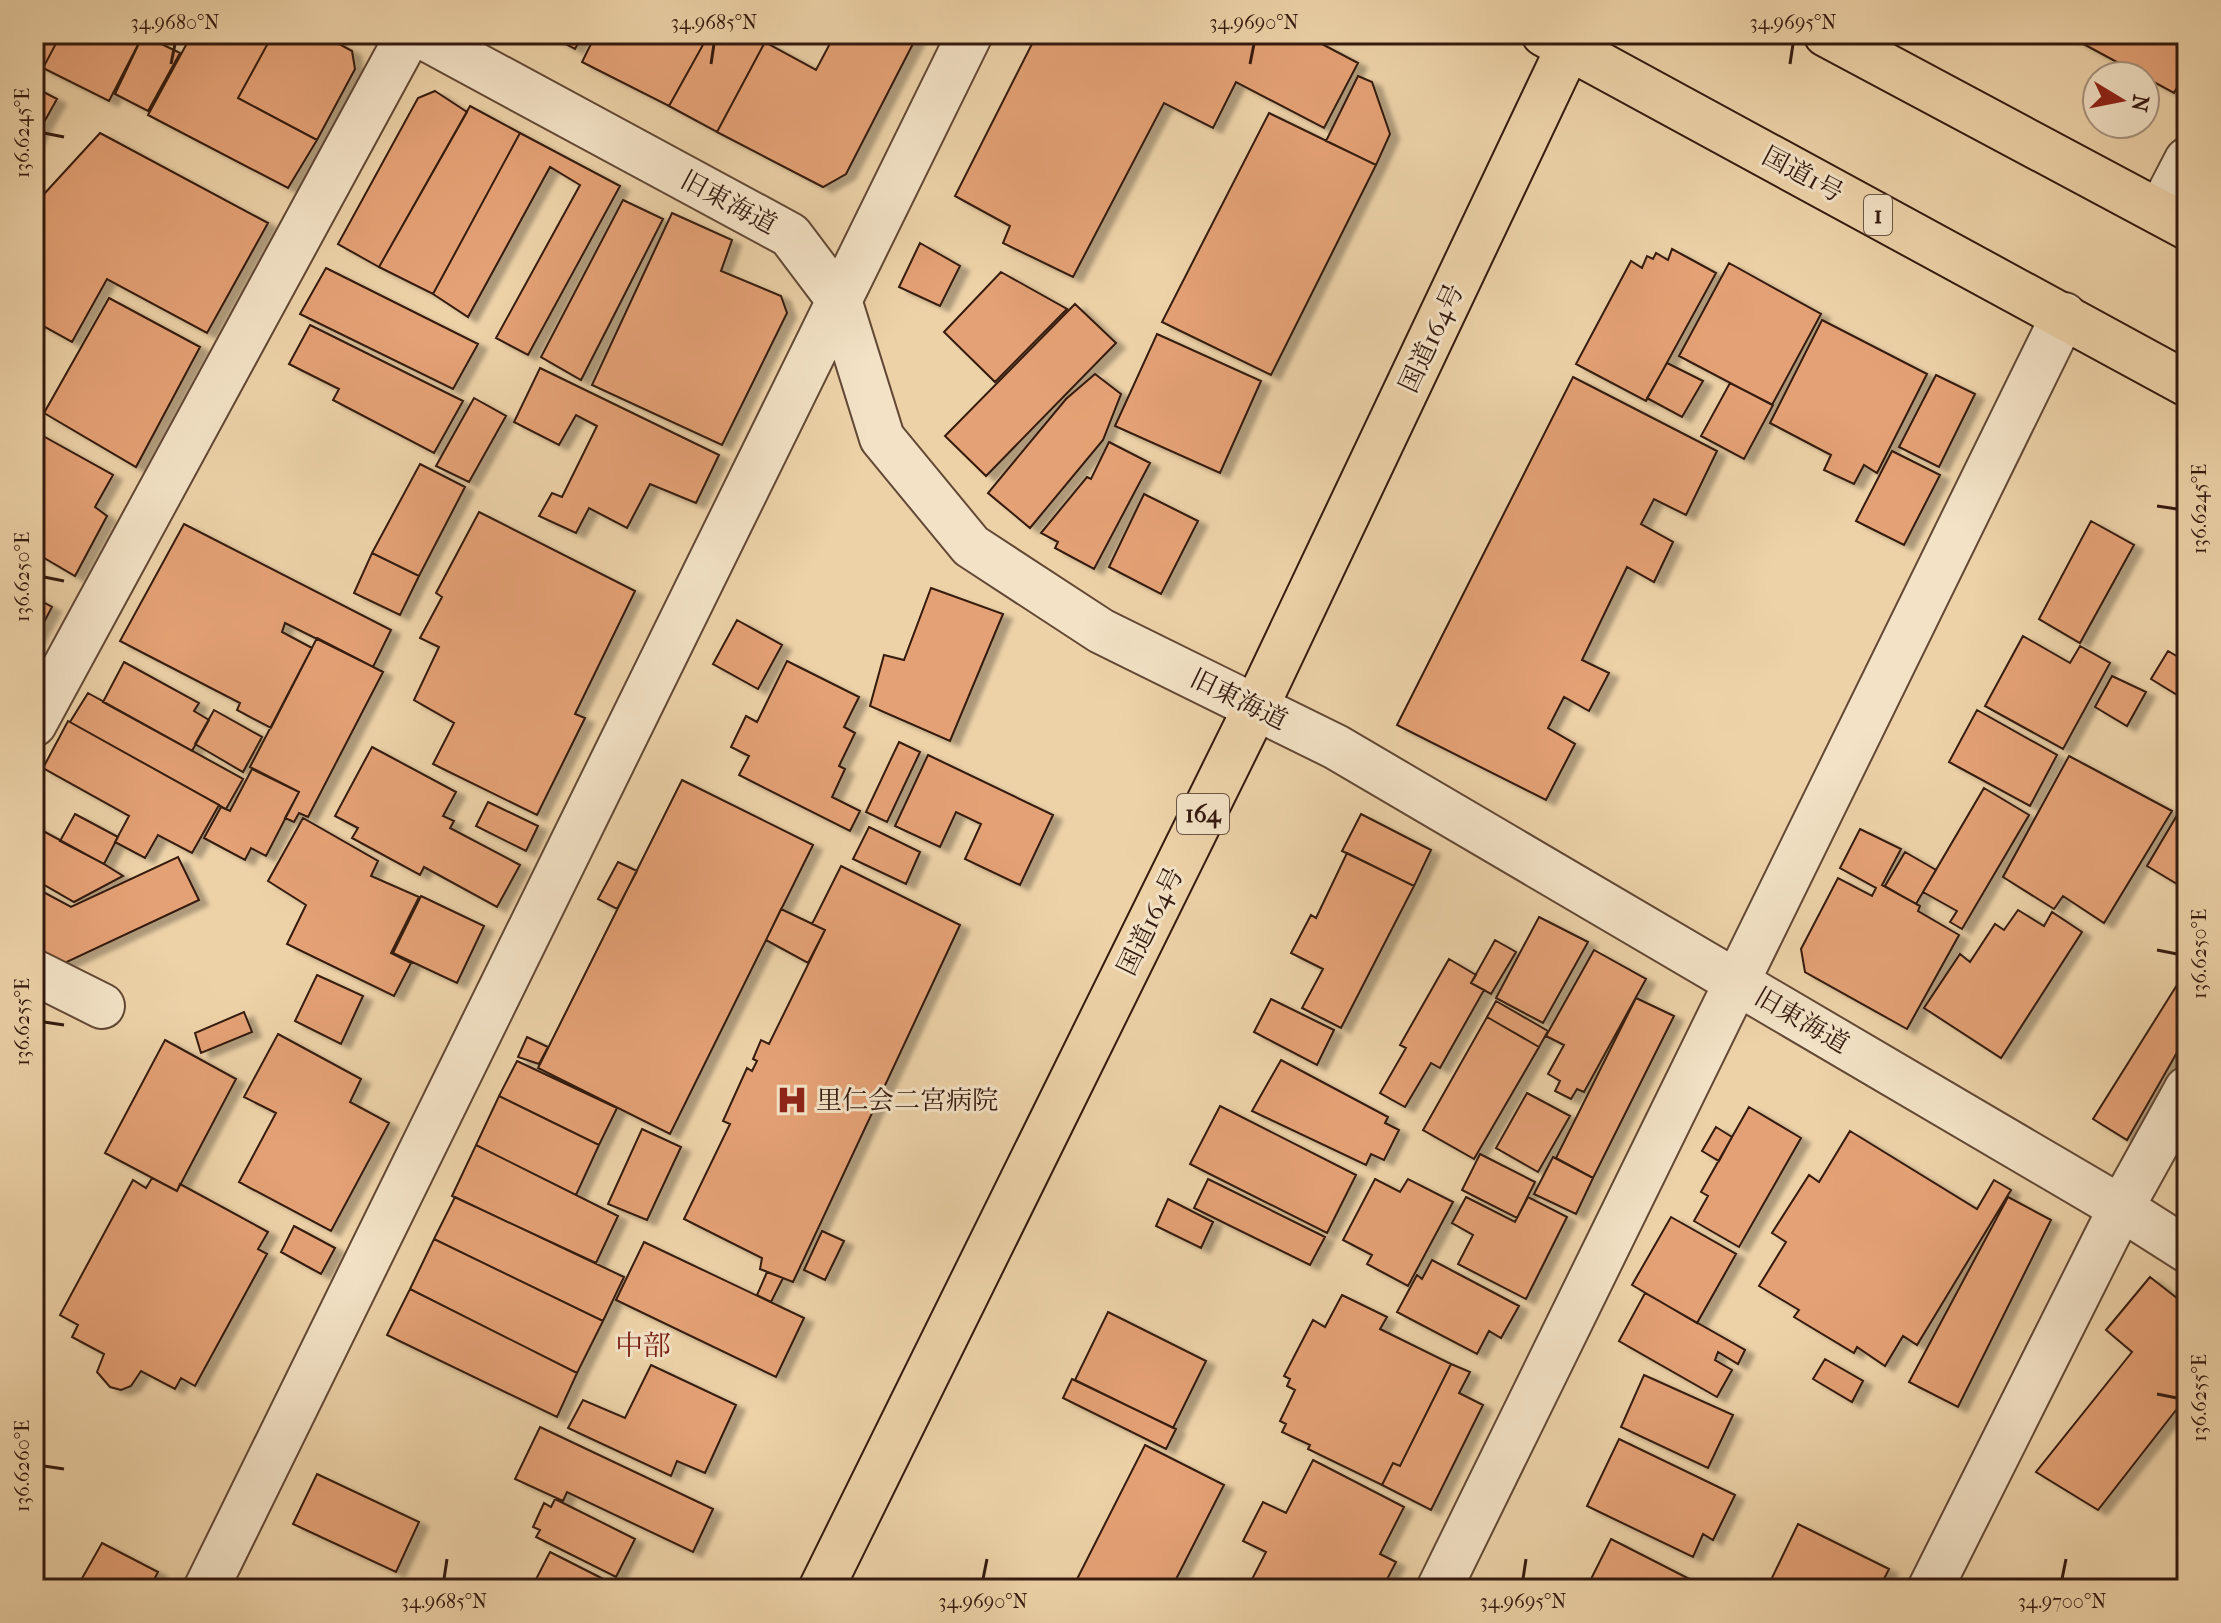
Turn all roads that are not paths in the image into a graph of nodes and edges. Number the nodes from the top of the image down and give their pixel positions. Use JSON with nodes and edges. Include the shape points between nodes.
{"nodes":[{"id":1,"x":409,"y":34,"type":"edge"},
{"id":2,"x":418,"y":34,"type":"edge"},
{"id":3,"x":970,"y":34,"type":"edge"},
{"id":4,"x":1826,"y":34,"type":"edge"},
{"id":5,"x":1563,"y":38,"type":"edge"},
{"id":6,"x":2187,"y":160,"type":"edge"},
{"id":7,"x":2173,"y":219,"type":"edge"},
{"id":8,"x":839,"y":300,"type":"junction"},
{"id":9,"x":2064,"y":315,"type":"junction"},
{"id":10,"x":2187,"y":384,"type":"edge"},
{"id":11,"x":1256,"y":707,"type":"junction"},
{"id":12,"x":34,"y":724,"type":"edge"},
{"id":13,"x":34,"y":972,"type":"edge"},
{"id":14,"x":1735,"y":980,"type":"junction"},
{"id":15,"x":102,"y":1006,"type":"dead end"},
{"id":16,"x":2187,"y":1089,"type":"edge"},
{"id":17,"x":2121,"y":1208,"type":"junction"},
{"id":18,"x":2187,"y":1250,"type":"edge"},
{"id":19,"x":206,"y":1589,"type":"edge"},
{"id":20,"x":821,"y":1589,"type":"edge"},
{"id":21,"x":1439,"y":1589,"type":"edge"},
{"id":22,"x":1930,"y":1589,"type":"edge"}],
"edges":[{"from":1,"to":12,"type":"street"},
{"from":2,"to":8,"type":"street","name":"旧東海道","via":[[790,235]]},
{"from":3,"to":8,"type":"street"},
{"from":4,"to":7,"type":"highway"},
{"from":5,"to":9,"type":"highway","name":"国道1号","number":"1"},
{"from":5,"to":11,"type":"highway","name":"国道164号","number":"164"},
{"from":6,"to":7,"type":"street"},
{"from":8,"to":11,"type":"street","name":"旧東海道","via":[[882,438],[971,546],[1101,631]]},
{"from":8,"to":19,"type":"street"},
{"from":9,"to":10,"type":"highway","name":"国道1号","number":"1"},
{"from":9,"to":14,"type":"street"},
{"from":11,"to":14,"type":"street","name":"旧東海道","via":[[1336,747]]},
{"from":11,"to":20,"type":"highway","name":"国道164号","number":"164"},
{"from":13,"to":15,"type":"street"},
{"from":14,"to":17,"type":"street","name":"旧東海道"},
{"from":14,"to":21,"type":"street"},
{"from":16,"to":17,"type":"street"},
{"from":17,"to":18,"type":"street","name":"旧東海道"},
{"from":17,"to":22,"type":"street"}]}
